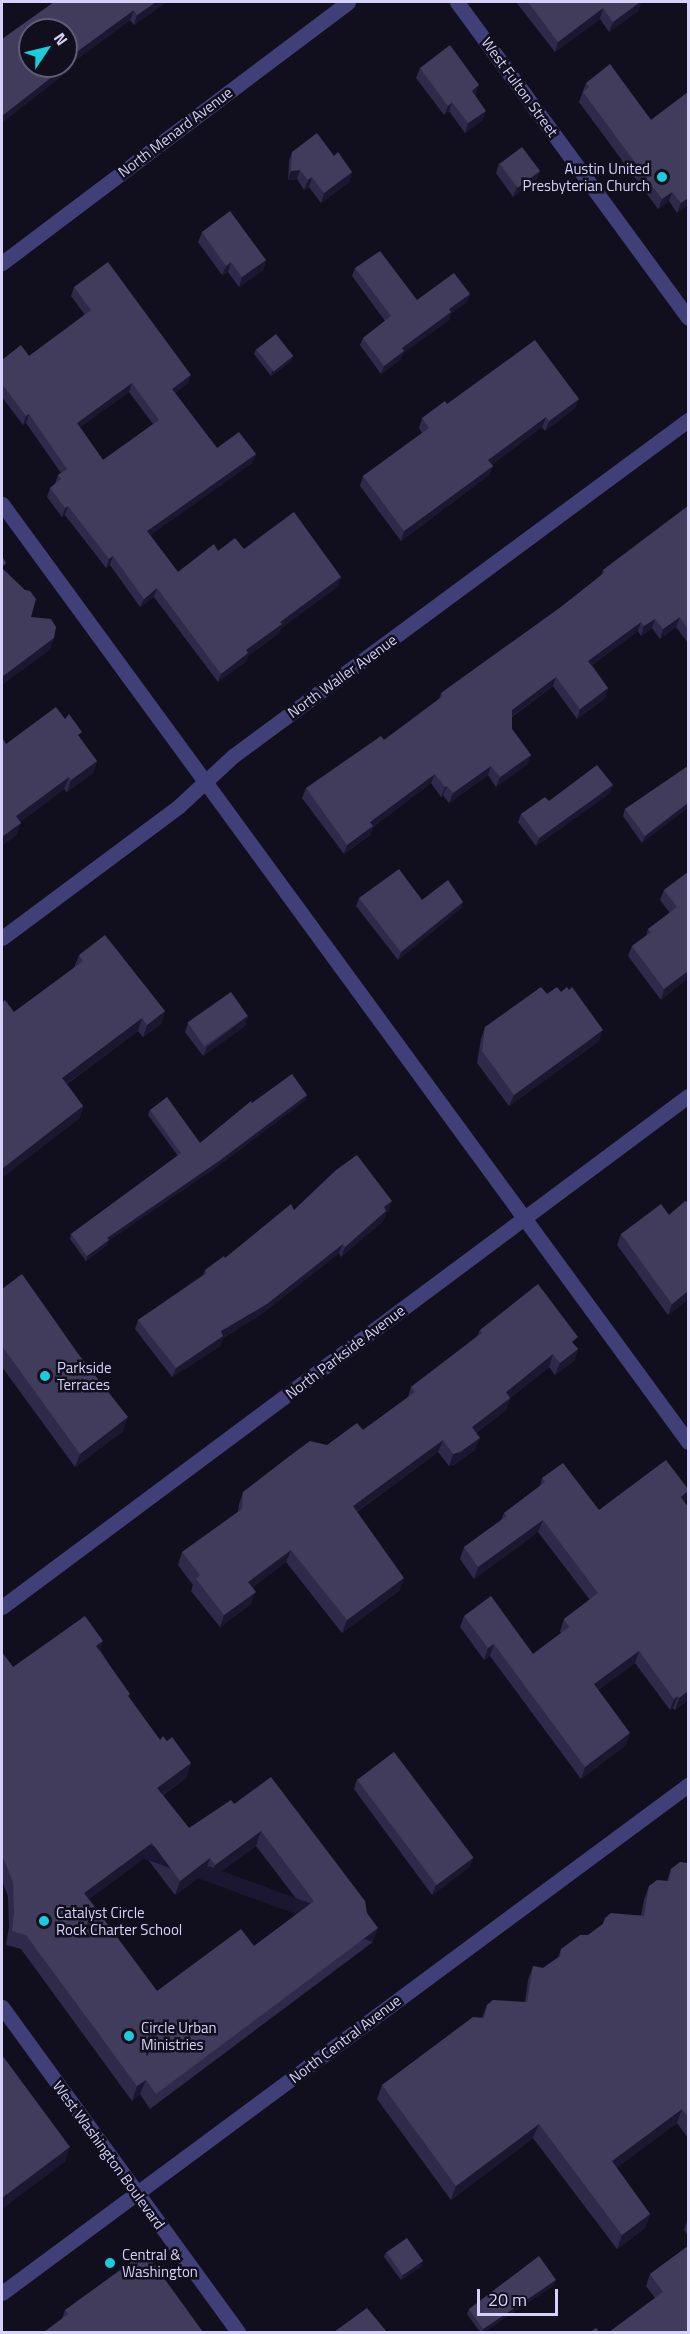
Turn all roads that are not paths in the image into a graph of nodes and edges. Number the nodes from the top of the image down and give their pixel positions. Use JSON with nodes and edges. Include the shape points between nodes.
{"nodes":[{"id":1,"x":348,"y":2,"type":"edge"},
{"id":2,"x":457,"y":2,"type":"edge"},
{"id":3,"x":2,"y":263,"type":"edge"},
{"id":4,"x":688,"y":318,"type":"edge"},
{"id":5,"x":688,"y":420,"type":"edge"},
{"id":6,"x":2,"y":504,"type":"edge"},
{"id":7,"x":204,"y":784,"type":"junction"},
{"id":8,"x":2,"y":938,"type":"edge"},
{"id":9,"x":688,"y":1096,"type":"edge"},
{"id":10,"x":525,"y":1218,"type":"junction"},
{"id":11,"x":688,"y":1442,"type":"edge"},
{"id":12,"x":2,"y":1607,"type":"edge"},
{"id":13,"x":688,"y":1785,"type":"edge"},
{"id":14,"x":2,"y":2007,"type":"edge"},
{"id":15,"x":137,"y":2193,"type":"junction"},
{"id":16,"x":2,"y":2293,"type":"edge"},
{"id":17,"x":238,"y":2332,"type":"edge"}],
"edges":[{"from":1,"to":3,"type":"street","name":"North Menard Avenue"},
{"from":2,"to":4,"type":"street","name":"West Fulton Street"},
{"from":5,"to":7,"type":"street","name":"North Waller Avenue","via":[[233,756]]},
{"from":6,"to":7,"type":"street"},
{"from":7,"to":8,"type":"street","name":"North Waller Avenue"},
{"from":7,"to":10,"type":"street"},
{"from":9,"to":10,"type":"street","name":"North Parkside Avenue"},
{"from":10,"to":11,"type":"street"},
{"from":10,"to":12,"type":"street","name":"North Parkside Avenue"},
{"from":13,"to":15,"type":"street","name":"North Central Avenue"},
{"from":14,"to":15,"type":"street","name":"West Washington Boulevard"},
{"from":15,"to":16,"type":"street","name":"North Central Avenue"},
{"from":15,"to":17,"type":"street","name":"West Washington Boulevard"}]}
